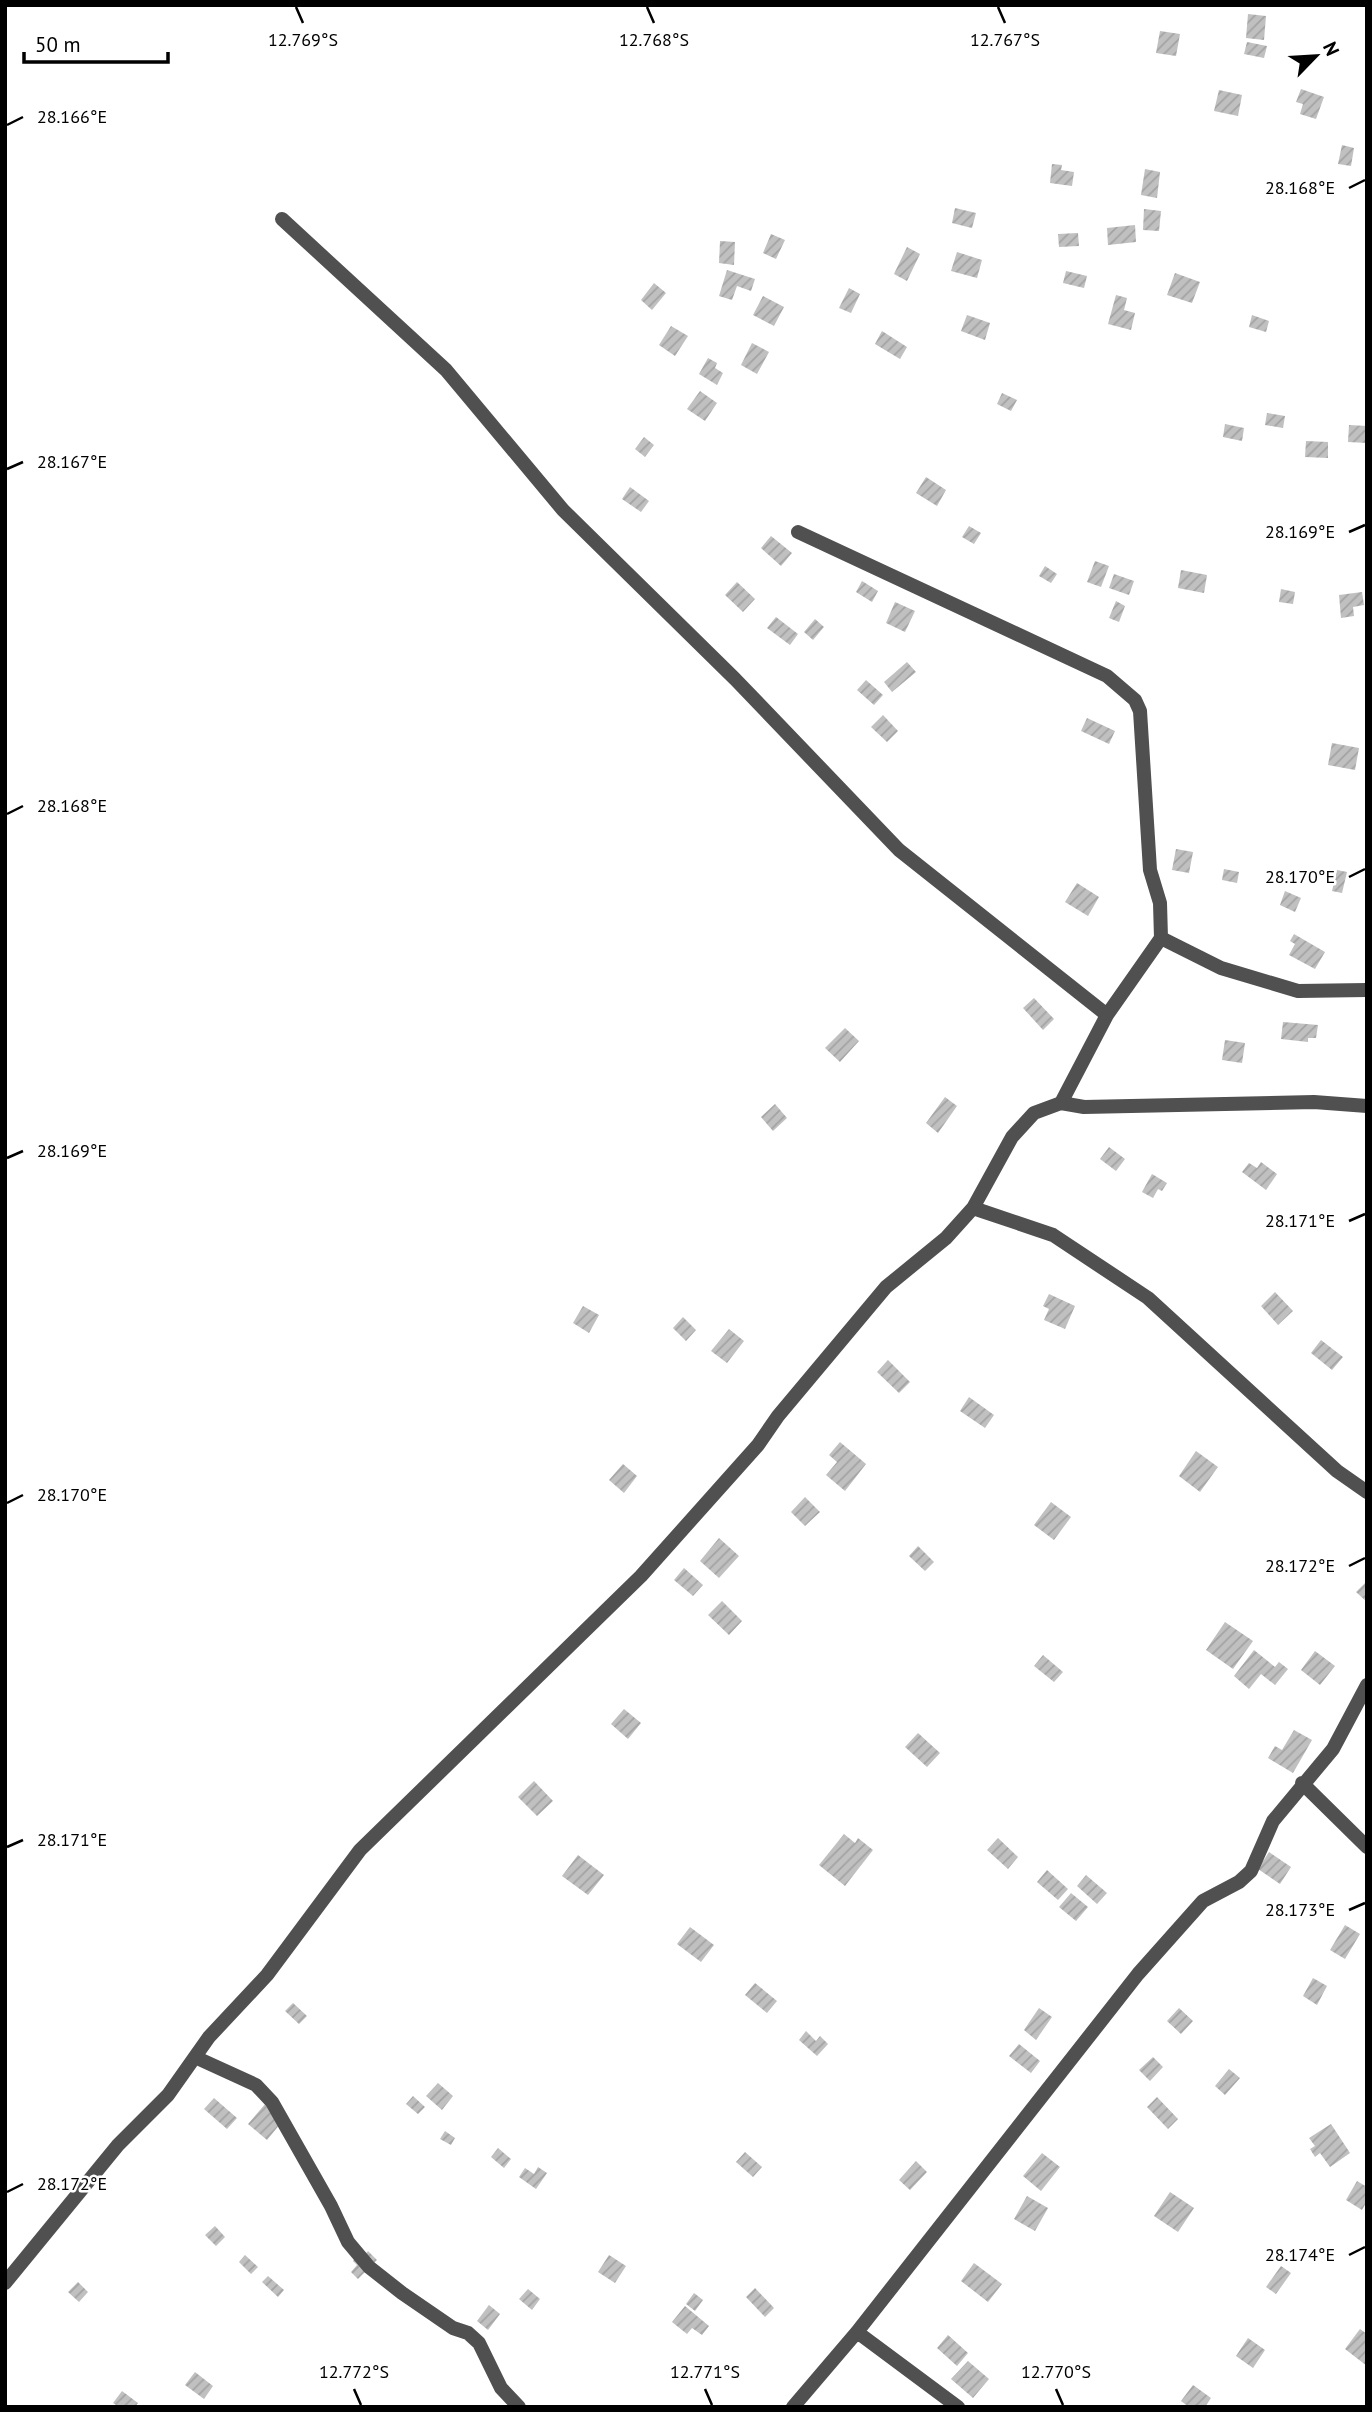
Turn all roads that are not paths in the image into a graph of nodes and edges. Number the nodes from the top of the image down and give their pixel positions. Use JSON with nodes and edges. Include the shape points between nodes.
{"nodes":[{"id":1,"x":282,"y":219,"type":"dead end"},
{"id":2,"x":798,"y":532,"type":"dead end"},
{"id":3,"x":1161,"y":938,"type":"junction"},
{"id":4,"x":1367,"y":990,"type":"edge"},
{"id":5,"x":1107,"y":1014,"type":"junction"},
{"id":6,"x":1061,"y":1104,"type":"junction"},
{"id":7,"x":1367,"y":1106,"type":"edge"},
{"id":8,"x":972,"y":1208,"type":"junction"},
{"id":9,"x":1367,"y":1492,"type":"edge"},
{"id":10,"x":1367,"y":1685,"type":"edge"},
{"id":11,"x":1302,"y":1783,"type":"junction"},
{"id":12,"x":1367,"y":1847,"type":"edge"},
{"id":13,"x":197,"y":2058,"type":"junction"},
{"id":14,"x":5,"y":2283,"type":"edge"},
{"id":15,"x":857,"y":2332,"type":"junction"},
{"id":16,"x":519,"y":2407,"type":"edge"},
{"id":17,"x":793,"y":2407,"type":"edge"},
{"id":18,"x":958,"y":2407,"type":"edge"}],
"edges":[{"from":1,"to":5,"type":"street","via":[[446,370],[563,510],[735,679],[899,850]]},
{"from":2,"to":3,"type":"street","via":[[1107,676],[1135,700],[1140,711],[1150,870],[1160,904]]},
{"from":3,"to":4,"type":"street","via":[[1221,968],[1298,991]]},
{"from":3,"to":5,"type":"street"},
{"from":5,"to":6,"type":"street"},
{"from":6,"to":7,"type":"street","via":[[1314,1102]]},
{"from":6,"to":8,"type":"street","via":[[1034,1113],[1012,1137]]},
{"from":8,"to":9,"type":"street","via":[[1053,1235],[1148,1298],[1326,1461]]},
{"from":8,"to":13,"type":"street","via":[[946,1238],[886,1287],[758,1446],[641,1576],[359,1850],[267,1975],[209,2037]]},
{"from":10,"to":11,"type":"street","via":[[1333,1749]]},
{"from":11,"to":12,"type":"street"},
{"from":11,"to":15,"type":"street","via":[[1273,1821],[1251,1871],[1203,1901],[1138,1974]]},
{"from":13,"to":14,"type":"street","via":[[118,2145]]},
{"from":13,"to":16,"type":"street","via":[[256,2085],[272,2102],[348,2242],[369,2267],[402,2293],[474,2338],[501,2388]]},
{"from":15,"to":17,"type":"street"},
{"from":15,"to":18,"type":"street"}]}
